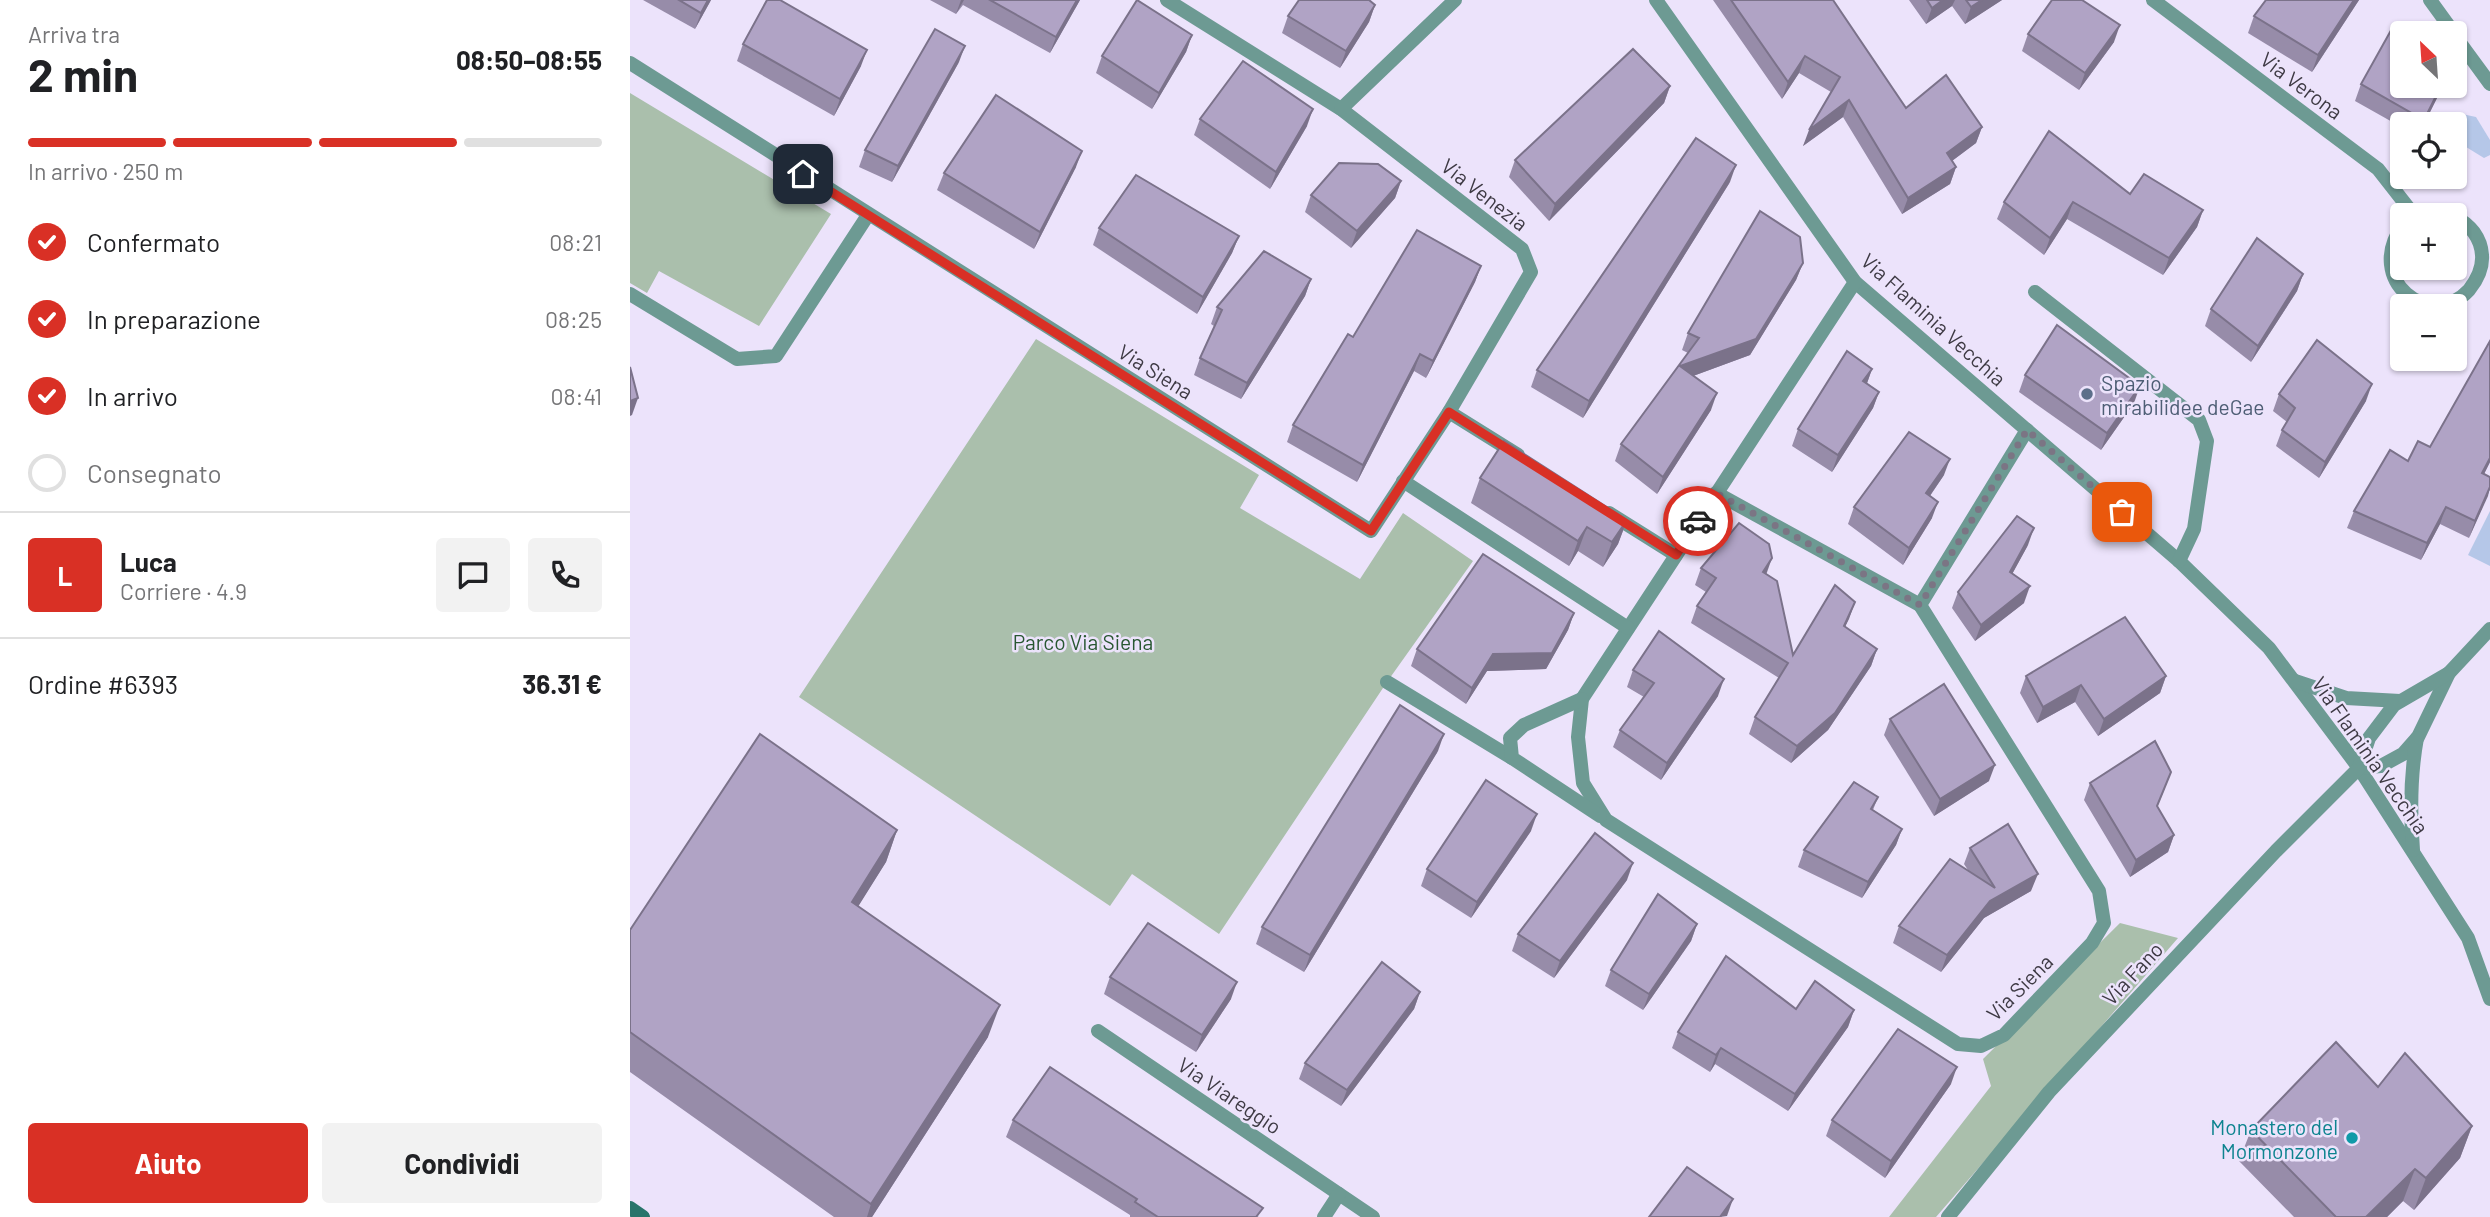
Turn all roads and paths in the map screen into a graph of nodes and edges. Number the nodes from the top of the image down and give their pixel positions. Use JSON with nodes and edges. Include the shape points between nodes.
{"nodes":[{"id":1,"x":1167,"y":0,"type":"edge"},
{"id":2,"x":1455,"y":0,"type":"edge"},
{"id":3,"x":1656,"y":0,"type":"edge"},
{"id":4,"x":2153,"y":0,"type":"edge"},
{"id":5,"x":2430,"y":0,"type":"edge"},
{"id":6,"x":2445,"y":21,"type":"edge"},
{"id":7,"x":2468,"y":53,"type":"edge"},
{"id":8,"x":630,"y":63,"type":"edge"},
{"id":9,"x":2490,"y":84,"type":"edge"},
{"id":10,"x":1341,"y":109,"type":"junction"},
{"id":11,"x":2405,"y":203,"type":"edge"},
{"id":12,"x":868,"y":215,"type":"junction"},
{"id":13,"x":2467,"y":225,"type":"edge"},
{"id":14,"x":2390,"y":250,"type":"edge"},
{"id":15,"x":2390,"y":269,"type":"edge"},
{"id":16,"x":2395,"y":280,"type":"edge"},
{"id":17,"x":1855,"y":282,"type":"junction"},
{"id":18,"x":2035,"y":292,"type":"dead end"},
{"id":19,"x":630,"y":294,"type":"edge"},
{"id":20,"x":1449,"y":412,"type":"junction"},
{"id":21,"x":2027,"y":430,"type":"junction"},
{"id":22,"x":1426,"y":449,"type":"joint"},
{"id":23,"x":1529,"y":462,"type":"edge"},
{"id":24,"x":1403,"y":481,"type":"junction"},
{"id":25,"x":1716,"y":493,"type":"junction"},
{"id":26,"x":1597,"y":505,"type":"edge"},
{"id":27,"x":1676,"y":555,"type":"junction"},
{"id":28,"x":2179,"y":561,"type":"junction"},
{"id":29,"x":1920,"y":605,"type":"junction"},
{"id":30,"x":1628,"y":628,"type":"junction"},
{"id":31,"x":2490,"y":629,"type":"edge"},
{"id":32,"x":2449,"y":673,"type":"junction"},
{"id":33,"x":2293,"y":680,"type":"junction"},
{"id":34,"x":1387,"y":682,"type":"dead end"},
{"id":35,"x":1582,"y":699,"type":"junction"},
{"id":36,"x":2400,"y":701,"type":"junction"},
{"id":37,"x":2417,"y":737,"type":"junction"},
{"id":38,"x":1512,"y":758,"type":"junction"},
{"id":39,"x":2359,"y":768,"type":"junction"},
{"id":40,"x":1606,"y":820,"type":"junction"},
{"id":41,"x":2413,"y":851,"type":"junction"},
{"id":42,"x":2490,"y":999,"type":"edge"},
{"id":43,"x":1098,"y":1031,"type":"dead end"},
{"id":44,"x":1339,"y":1194,"type":"junction"},
{"id":45,"x":630,"y":1208,"type":"edge"},
{"id":46,"x":643,"y":1217,"type":"edge"},
{"id":47,"x":1324,"y":1217,"type":"edge"},
{"id":48,"x":1373,"y":1217,"type":"edge"},
{"id":49,"x":1948,"y":1217,"type":"edge"}],
"edges":[{"from":1,"to":10,"type":"street","name":"Via Venezia"},
{"from":2,"to":10,"type":"street"},
{"from":3,"to":17,"type":"street","name":"Via Flaminia Vecchia"},
{"from":4,"to":11,"type":"street","name":"Via Verona","via":[[2378,169]]},
{"from":5,"to":6,"type":"street"},
{"from":7,"to":9,"type":"street"},
{"from":8,"to":12,"type":"street","name":"Via Siena"},
{"from":10,"to":20,"type":"street","name":"Via Venezia","via":[[1522,249],[1531,272]]},
{"from":12,"to":19,"type":"street","via":[[776,356],[737,359]]},
{"from":12,"to":24,"type":"street","name":"Via Siena","via":[[1371,531]]},
{"from":13,"to":16,"type":"street","via":[[2479,240],[2482,255],[2474,284],[2464,295],[2435,305],[2420,302],[2406,295]]},
{"from":14,"to":15,"type":"street"},
{"from":17,"to":21,"type":"street","name":"Via Flaminia Vecchia"},
{"from":17,"to":25,"type":"street"},
{"from":18,"to":28,"type":"street","via":[[2199,420],[2207,441],[2194,529]]},
{"from":20,"to":22,"type":"street","name":"Via Venezia"},
{"from":20,"to":23,"type":"street"},
{"from":21,"to":28,"type":"street","name":"Via Flaminia Vecchia"},
{"from":21,"to":29,"type":"street"},
{"from":22,"to":24,"type":"street","name":"Via Siena"},
{"from":24,"to":30,"type":"street"},
{"from":25,"to":27,"type":"street"},
{"from":25,"to":29,"type":"street"},
{"from":26,"to":27,"type":"street"},
{"from":27,"to":30,"type":"street","name":"Via Siena"},
{"from":28,"to":33,"type":"street","name":"Via Flaminia Vecchia","via":[[2269,649]]},
{"from":29,"to":40,"type":"street","name":"Via Siena","via":[[2099,891],[2104,922],[2092,943],[2004,1035],[1982,1046],[1958,1044]]},
{"from":30,"to":35,"type":"street","name":"Via Siena"},
{"from":31,"to":32,"type":"street"},
{"from":32,"to":36,"type":"street"},
{"from":32,"to":37,"type":"street"},
{"from":33,"to":36,"type":"street","via":[[2346,698]]},
{"from":33,"to":39,"type":"street","name":"Via Flaminia Vecchia"},
{"from":34,"to":38,"type":"street"},
{"from":35,"to":38,"type":"street","via":[[1524,726],[1510,738]]},
{"from":35,"to":40,"type":"street","name":"Via Siena","via":[[1578,737],[1583,783]]},
{"from":36,"to":39,"type":"street","via":[[2369,738]]},
{"from":37,"to":39,"type":"street","via":[[2403,754],[2381,766]]},
{"from":37,"to":41,"type":"street","via":[[2411,772]]},
{"from":38,"to":40,"type":"street"},
{"from":39,"to":41,"type":"street","name":"Via Flaminia Vecchia"},
{"from":39,"to":49,"type":"street","name":"Via Fano","via":[[2049,1092]]},
{"from":41,"to":42,"type":"street","name":"Via Flaminia Vecchia","via":[[2468,938]]},
{"from":43,"to":44,"type":"street","name":"Via Viareggio"},
{"from":44,"to":47,"type":"street"},
{"from":44,"to":48,"type":"street","name":"Via Viareggio"},
{"from":45,"to":46,"type":"main road"}]}
